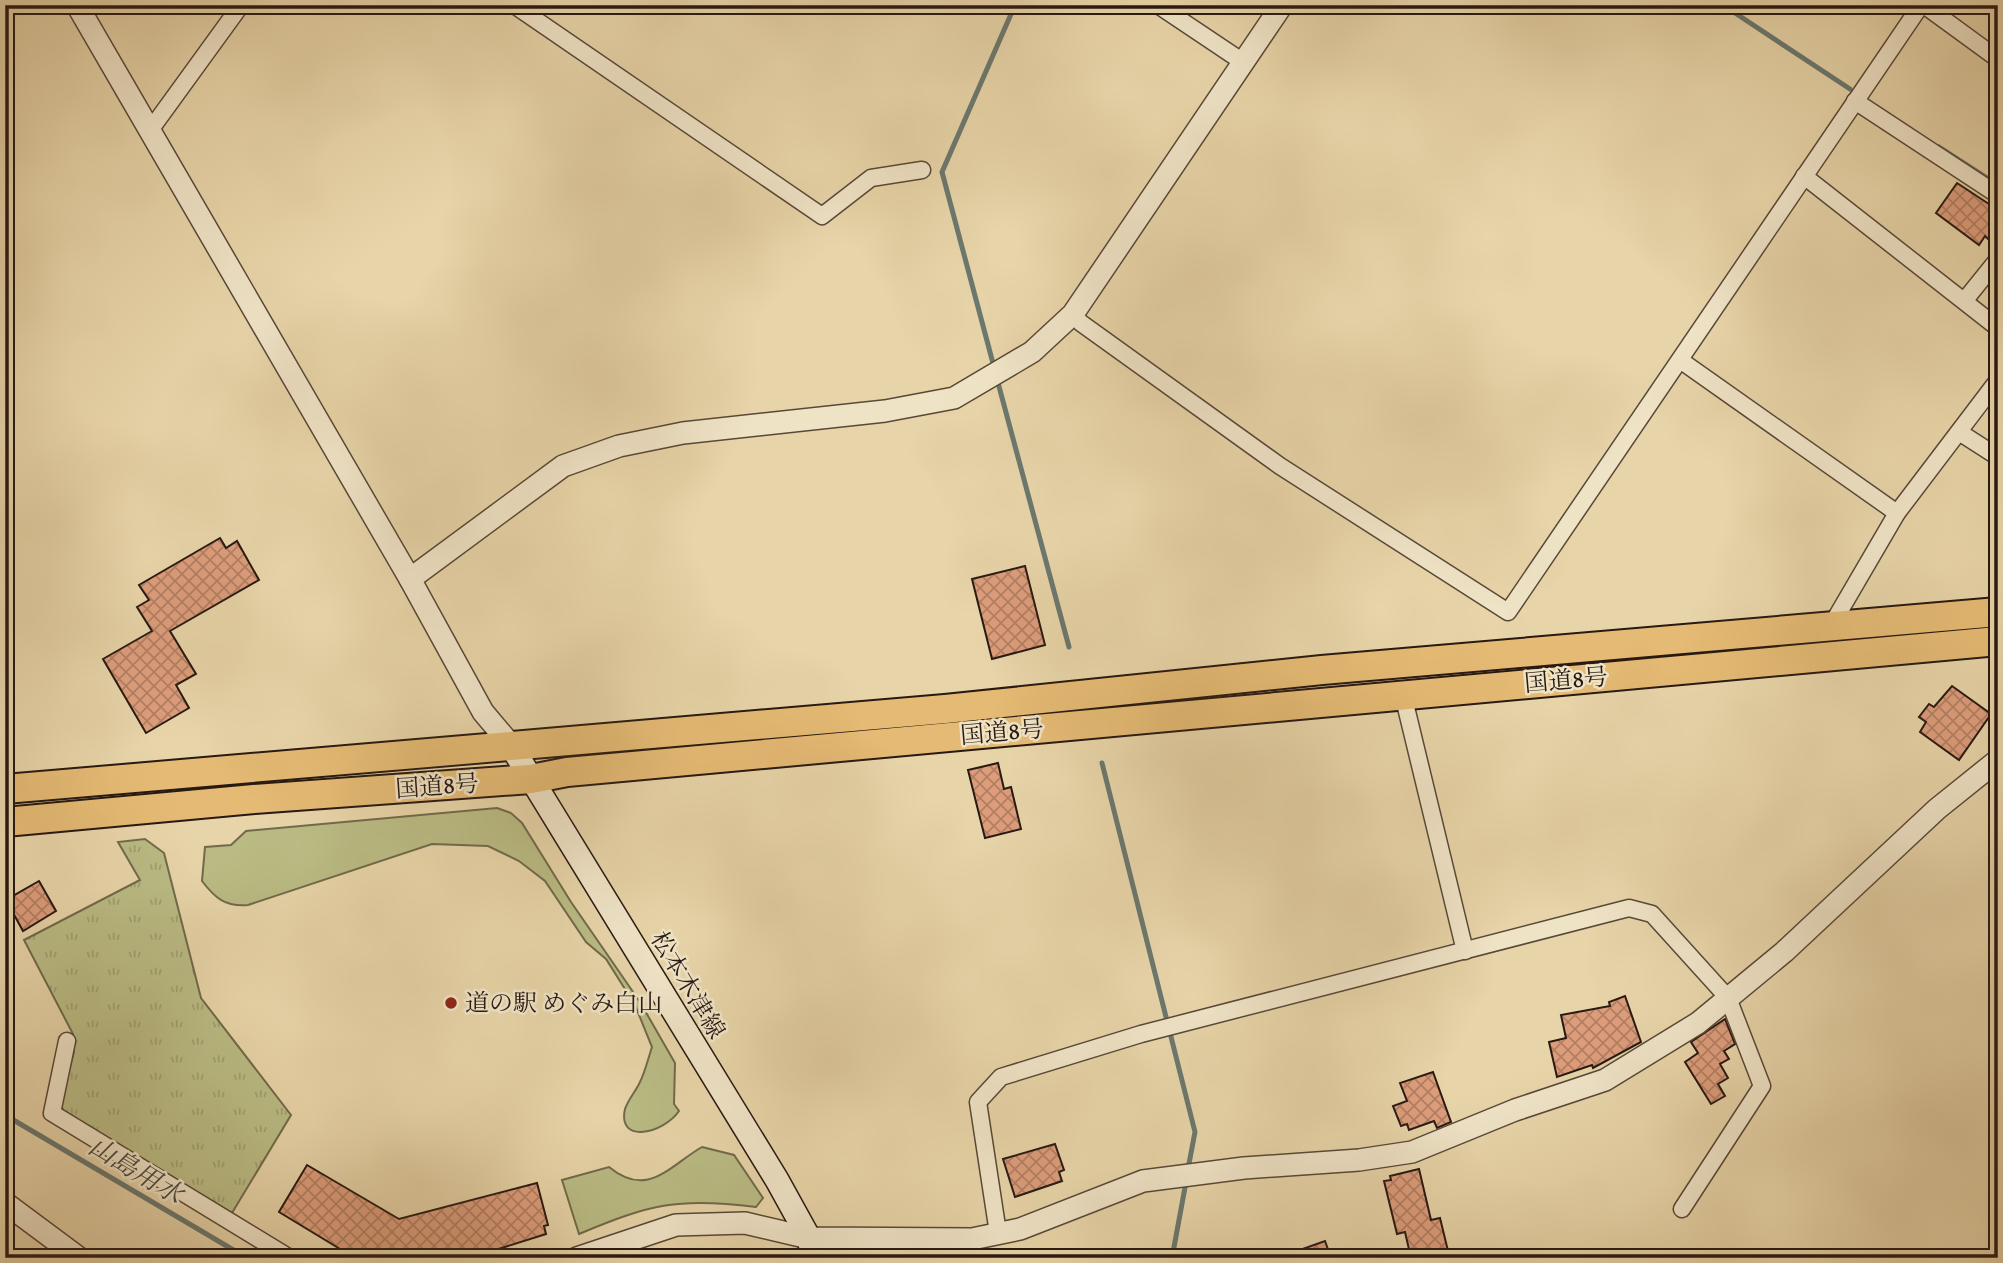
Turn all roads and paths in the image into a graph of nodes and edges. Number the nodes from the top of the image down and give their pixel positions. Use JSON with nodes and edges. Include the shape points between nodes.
{"nodes":[{"id":1,"x":77,"y":5,"type":"edge"},
{"id":2,"x":241,"y":5,"type":"edge"},
{"id":3,"x":514,"y":5,"type":"edge"},
{"id":4,"x":1158,"y":5,"type":"edge"},
{"id":5,"x":1282,"y":5,"type":"edge"},
{"id":6,"x":1923,"y":5,"type":"edge"},
{"id":7,"x":1998,"y":59,"type":"edge"},
{"id":8,"x":1243,"y":62,"type":"junction"},
{"id":9,"x":1855,"y":101,"type":"junction"},
{"id":10,"x":151,"y":130,"type":"junction"},
{"id":11,"x":922,"y":170,"type":"dead end"},
{"id":12,"x":1804,"y":176,"type":"junction"},
{"id":13,"x":1998,"y":195,"type":"edge"},
{"id":14,"x":1998,"y":259,"type":"edge"},
{"id":15,"x":1965,"y":300,"type":"junction"},
{"id":16,"x":1073,"y":314,"type":"junction"},
{"id":17,"x":1998,"y":328,"type":"edge"},
{"id":18,"x":1680,"y":360,"type":"junction"},
{"id":19,"x":1998,"y":380,"type":"edge"},
{"id":20,"x":1959,"y":432,"type":"junction"},
{"id":21,"x":1998,"y":457,"type":"edge"},
{"id":22,"x":1897,"y":513,"type":"junction"},
{"id":23,"x":410,"y":579,"type":"junction"},
{"id":24,"x":1998,"y":612,"type":"edge"},
{"id":25,"x":1831,"y":626,"type":"junction"},
{"id":26,"x":1998,"y":641,"type":"edge"},
{"id":27,"x":1402,"y":695,"type":"junction"},
{"id":28,"x":510,"y":744,"type":"junction"},
{"id":29,"x":1998,"y":761,"type":"edge"},
{"id":30,"x":531,"y":779,"type":"junction"},
{"id":31,"x":5,"y":789,"type":"edge"},
{"id":32,"x":5,"y":822,"type":"edge"},
{"id":33,"x":1465,"y":951,"type":"junction"},
{"id":34,"x":1728,"y":998,"type":"junction"},
{"id":35,"x":67,"y":1041,"type":"dead end"},
{"id":36,"x":5,"y":1203,"type":"edge"},
{"id":37,"x":1682,"y":1209,"type":"dead end"},
{"id":38,"x":998,"y":1233,"type":"junction"},
{"id":39,"x":811,"y":1248,"type":"edge"},
{"id":40,"x":79,"y":1258,"type":"edge"},
{"id":41,"x":290,"y":1258,"type":"edge"},
{"id":42,"x":577,"y":1258,"type":"edge"}],
"edges":[{"from":1,"to":10,"type":"street"},
{"from":2,"to":10,"type":"street"},
{"from":3,"to":11,"type":"street","via":[[822,216],[871,178]]},
{"from":4,"to":8,"type":"street"},
{"from":5,"to":8,"type":"street"},
{"from":6,"to":7,"type":"street"},
{"from":6,"to":9,"type":"street"},
{"from":8,"to":16,"type":"street"},
{"from":9,"to":12,"type":"street"},
{"from":9,"to":13,"type":"street"},
{"from":10,"to":23,"type":"street"},
{"from":12,"to":15,"type":"street"},
{"from":12,"to":18,"type":"street"},
{"from":14,"to":15,"type":"street"},
{"from":15,"to":17,"type":"street"},
{"from":16,"to":18,"type":"street","via":[[1280,466],[1508,612]]},
{"from":16,"to":23,"type":"street","via":[[1031,352],[954,398],[885,411],[683,433],[619,446],[563,466]]},
{"from":18,"to":22,"type":"street"},
{"from":19,"to":20,"type":"street"},
{"from":20,"to":21,"type":"street"},
{"from":20,"to":22,"type":"street"},
{"from":22,"to":25,"type":"street"},
{"from":23,"to":28,"type":"street","via":[[483,712]]},
{"from":24,"to":25,"type":"highway","name":"国道8号"},
{"from":25,"to":28,"type":"highway","name":"国道8号","via":[[931,710]]},
{"from":26,"to":27,"type":"highway","name":"国道8号"},
{"from":27,"to":30,"type":"highway","name":"国道8号"},
{"from":27,"to":33,"type":"street"},
{"from":28,"to":30,"type":"main road","name":"松本木津線"},
{"from":28,"to":31,"type":"highway","name":"国道8号"},
{"from":29,"to":34,"type":"street","via":[[1937,809]]},
{"from":30,"to":32,"type":"highway","name":"国道8号"},
{"from":30,"to":39,"type":"main road","name":"松本木津線"},
{"from":33,"to":34,"type":"street","via":[[1629,908],[1652,914]]},
{"from":33,"to":38,"type":"street","via":[[1156,1030],[1001,1077],[978,1102]]},
{"from":34,"to":37,"type":"street","via":[[1762,1086]]},
{"from":34,"to":38,"type":"street","via":[[1698,1023],[1605,1080],[1412,1152],[1143,1181]]},
{"from":35,"to":41,"type":"street","via":[[52,1113]]},
{"from":36,"to":40,"type":"street"},
{"from":38,"to":39,"type":"street","via":[[972,1239]]},
{"from":39,"to":42,"type":"street","via":[[745,1223],[676,1225]]}]}
